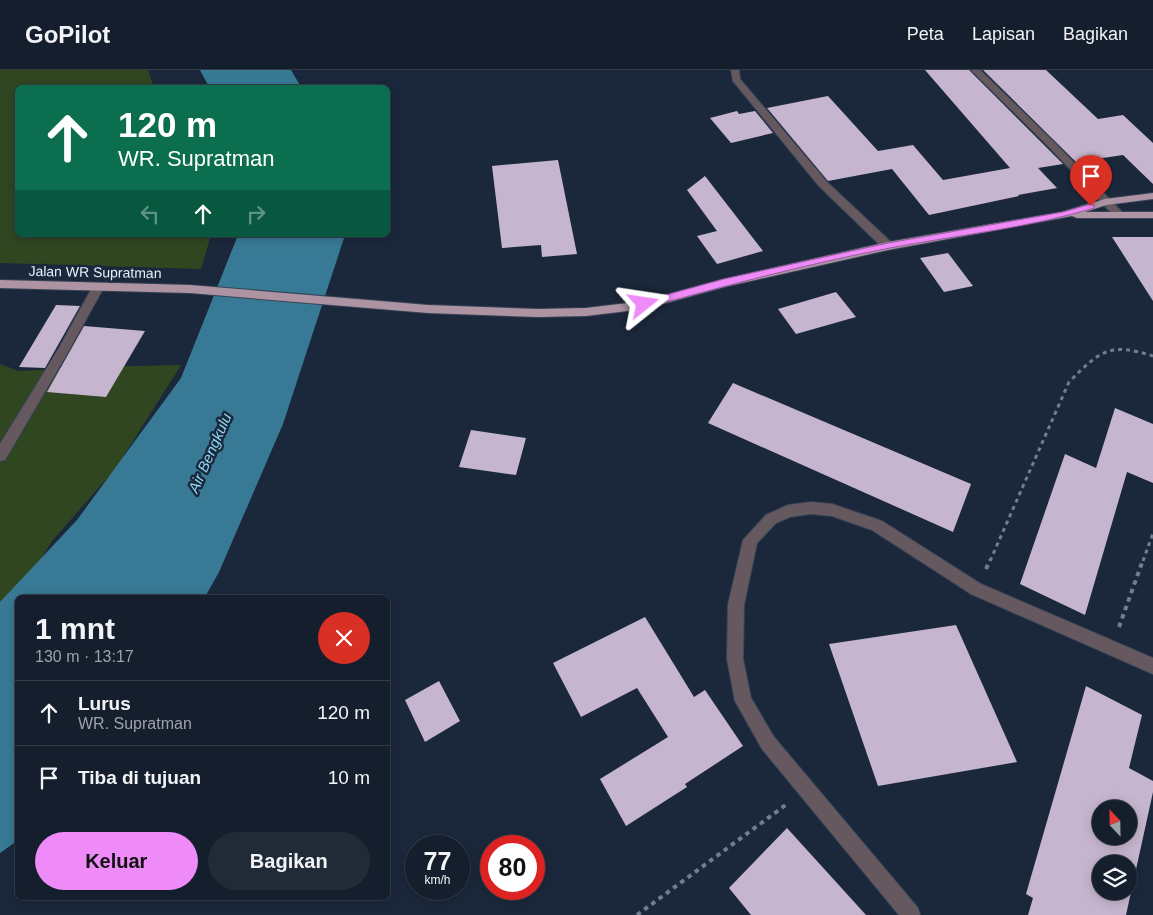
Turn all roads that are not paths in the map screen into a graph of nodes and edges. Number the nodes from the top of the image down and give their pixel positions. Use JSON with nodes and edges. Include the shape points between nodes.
{"nodes":[{"id":1,"x":735,"y":70,"type":"edge"},
{"id":2,"x":976,"y":70,"type":"edge"},
{"id":3,"x":1153,"y":196,"type":"edge"},
{"id":4,"x":1105,"y":202,"type":"junction"},
{"id":5,"x":1063,"y":214,"type":"junction"},
{"id":6,"x":1153,"y":215,"type":"edge"},
{"id":7,"x":1120,"y":216,"type":"junction"},
{"id":8,"x":888,"y":246,"type":"junction"},
{"id":9,"x":0,"y":284,"type":"edge"},
{"id":10,"x":98,"y":287,"type":"junction"},
{"id":11,"x":0,"y":456,"type":"edge"},
{"id":12,"x":1153,"y":666,"type":"edge"},
{"id":13,"x":911,"y":915,"type":"edge"}],
"edges":[{"from":1,"to":8,"type":"street","via":[[736,79],[823,184]]},
{"from":2,"to":4,"type":"street"},
{"from":3,"to":4,"type":"highway"},
{"from":4,"to":5,"type":"highway"},
{"from":4,"to":7,"type":"street"},
{"from":5,"to":7,"type":"highway"},
{"from":5,"to":8,"type":"highway","name":"Jalan WR Supratman"},
{"from":6,"to":7,"type":"highway"},
{"from":8,"to":10,"type":"highway","name":"Jalan WR Supratman","via":[[644,304],[586,312],[428,308],[190,289]]},
{"from":9,"to":10,"type":"highway","name":"Jalan WR Supratman"},
{"from":10,"to":11,"type":"street"},
{"from":12,"to":13,"type":"street","via":[[976,589],[877,525],[832,510],[788,511],[771,519],[750,540],[736,606],[735,659],[743,701],[768,744]]}]}
